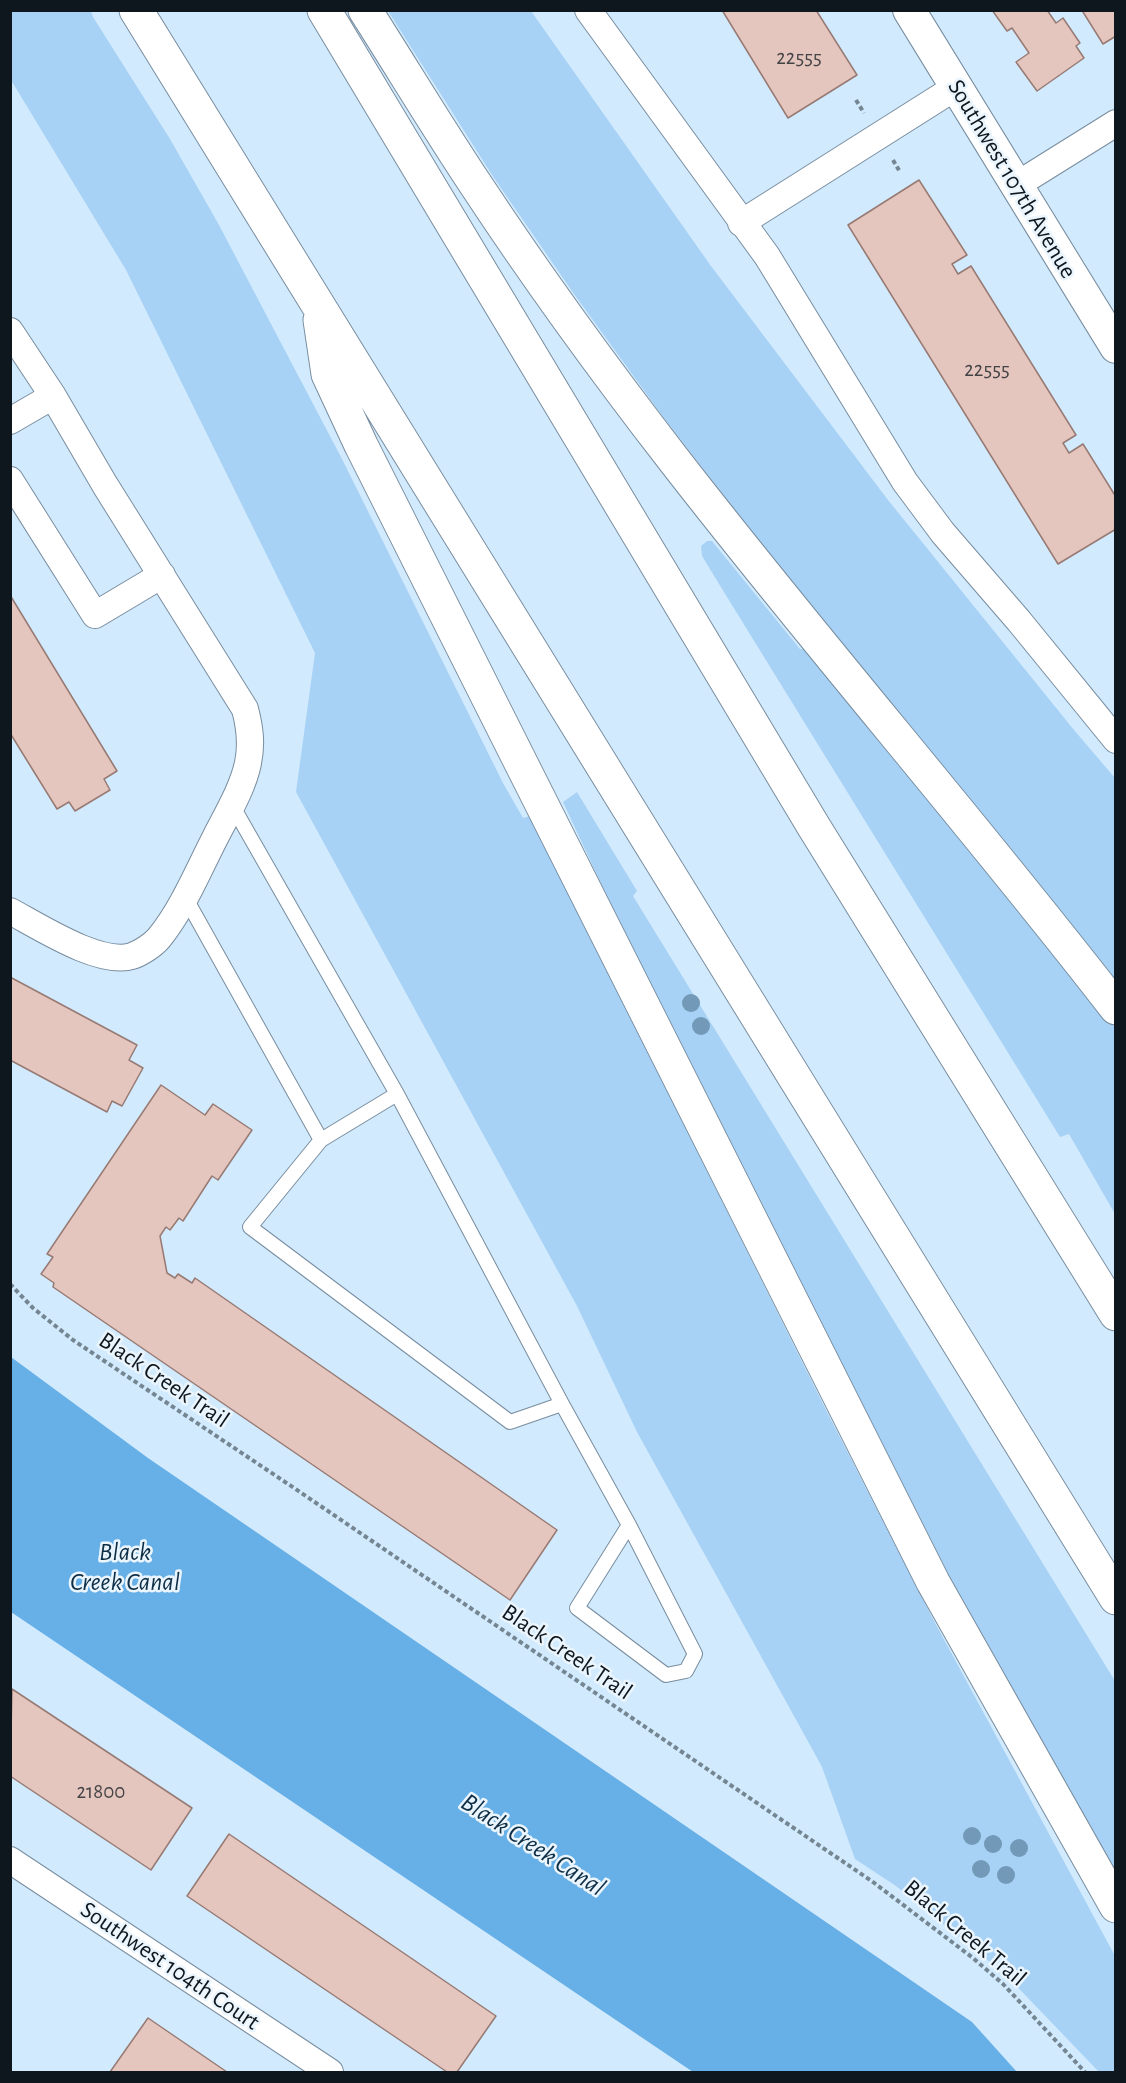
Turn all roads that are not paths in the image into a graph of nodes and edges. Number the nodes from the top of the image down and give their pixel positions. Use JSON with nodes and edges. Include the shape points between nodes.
{"nodes":[{"id":1,"x":136,"y":10,"type":"edge"},
{"id":2,"x":324,"y":10,"type":"edge"},
{"id":3,"x":365,"y":10,"type":"edge"},
{"id":4,"x":588,"y":10,"type":"edge"},
{"id":5,"x":909,"y":10,"type":"edge"},
{"id":6,"x":956,"y":87,"type":"junction"},
{"id":7,"x":1116,"y":123,"type":"edge"},
{"id":8,"x":1016,"y":186,"type":"junction"},
{"id":9,"x":741,"y":222,"type":"junction"},
{"id":10,"x":318,"y":306,"type":"junction"},
{"id":11,"x":10,"y":331,"type":"edge"},
{"id":12,"x":1116,"y":347,"type":"edge"},
{"id":13,"x":53,"y":396,"type":"junction"},
{"id":14,"x":10,"y":421,"type":"edge"},
{"id":15,"x":10,"y":480,"type":"edge"},
{"id":16,"x":162,"y":575,"type":"junction"},
{"id":17,"x":1116,"y":740,"type":"edge"},
{"id":18,"x":232,"y":805,"type":"junction"},
{"id":19,"x":185,"y":897,"type":"junction"},
{"id":20,"x":10,"y":911,"type":"edge"},
{"id":21,"x":1116,"y":1008,"type":"edge"},
{"id":22,"x":397,"y":1094,"type":"junction"},
{"id":23,"x":321,"y":1140,"type":"junction"},
{"id":24,"x":1116,"y":1314,"type":"edge"},
{"id":25,"x":562,"y":1404,"type":"junction"},
{"id":26,"x":629,"y":1525,"type":"junction"},
{"id":27,"x":1116,"y":1598,"type":"edge"},
{"id":28,"x":10,"y":1860,"type":"edge"},
{"id":29,"x":1116,"y":1906,"type":"edge"},
{"id":30,"x":330,"y":2073,"type":"edge"}],
"edges":[{"from":1,"to":10,"type":"highway"},
{"from":2,"to":24,"type":"highway","via":[[814,827]]},
{"from":3,"to":21,"type":"highway","via":[[476,186],[672,458]]},
{"from":4,"to":9,"type":"street"},
{"from":5,"to":6,"type":"street","name":"Southwest 107th Avenue"},
{"from":6,"to":8,"type":"street","name":"Southwest 107th Avenue"},
{"from":6,"to":9,"type":"street"},
{"from":7,"to":8,"type":"street"},
{"from":8,"to":12,"type":"street","name":"Southwest 107th Avenue"},
{"from":9,"to":17,"type":"street","via":[[766,256],[905,482]]},
{"from":10,"to":27,"type":"highway"},
{"from":10,"to":29,"type":"highway","via":[[328,374],[361,445],[928,1572]]},
{"from":11,"to":13,"type":"street"},
{"from":13,"to":14,"type":"street"},
{"from":13,"to":16,"type":"street"},
{"from":15,"to":16,"type":"street","via":[[95,615]]},
{"from":16,"to":18,"type":"street","via":[[245,709],[251,743],[248,766]]},
{"from":18,"to":19,"type":"street"},
{"from":18,"to":22,"type":"lane"},
{"from":19,"to":20,"type":"street","via":[[158,939],[134,956],[118,958],[102,956],[59,938]]},
{"from":19,"to":23,"type":"lane"},
{"from":22,"to":23,"type":"lane"},
{"from":22,"to":25,"type":"lane"},
{"from":23,"to":25,"type":"lane","via":[[250,1227],[510,1422]]},
{"from":25,"to":26,"type":"lane"},
{"from":26,"to":26,"type":"lane","via":[[577,1608],[666,1675],[686,1671],[695,1654]]},
{"from":28,"to":30,"type":"street","name":"Southwest 104th Court"}]}
